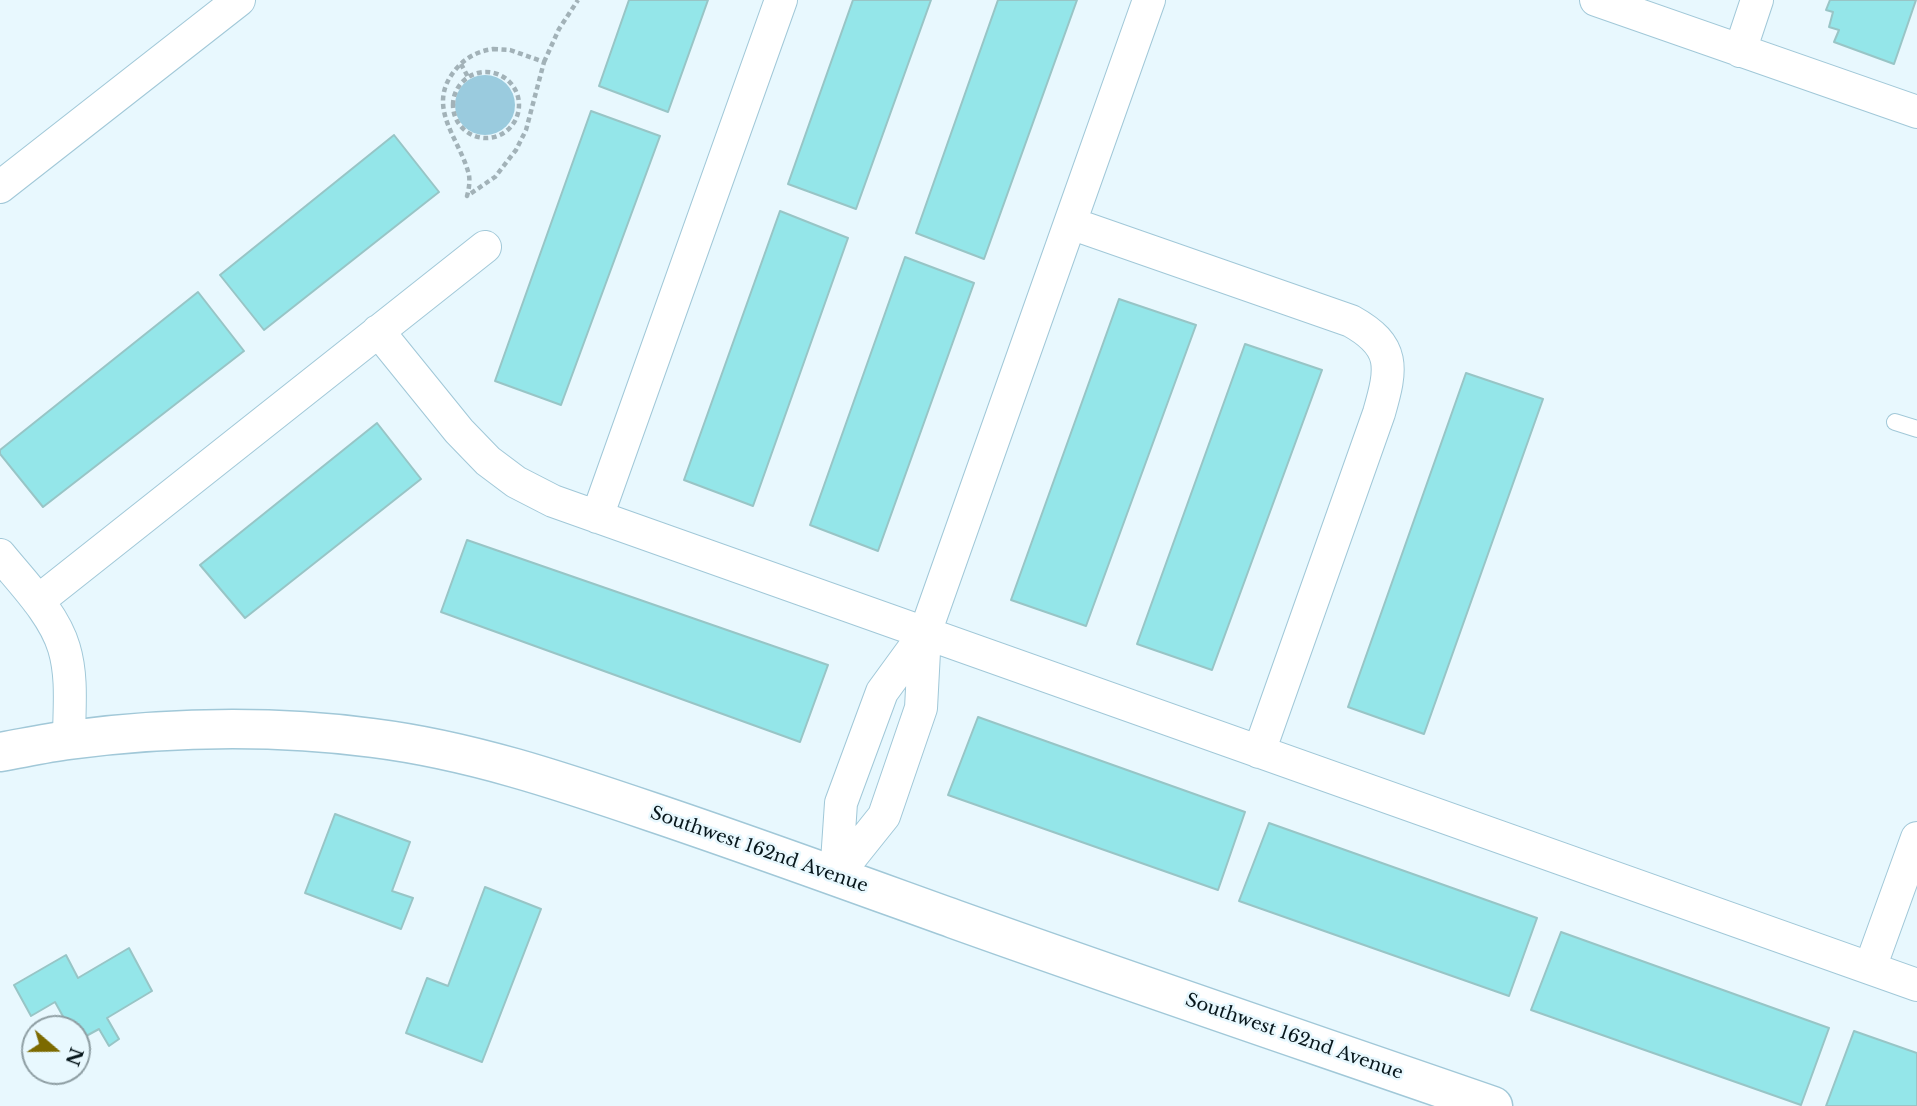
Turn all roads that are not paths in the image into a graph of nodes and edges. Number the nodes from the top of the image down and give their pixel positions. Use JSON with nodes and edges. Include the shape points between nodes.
{"nodes":[{"id":1,"x":239,"y":0,"type":"edge"},
{"id":2,"x":781,"y":0,"type":"edge"},
{"id":3,"x":1149,"y":0,"type":"edge"},
{"id":4,"x":1595,"y":0,"type":"edge"},
{"id":5,"x":1757,"y":0,"type":"edge"},
{"id":6,"x":1740,"y":51,"type":"junction"},
{"id":7,"x":1917,"y":112,"type":"edge"},
{"id":8,"x":0,"y":187,"type":"edge"},
{"id":9,"x":1070,"y":223,"type":"junction"},
{"id":10,"x":485,"y":247,"type":"dead end"},
{"id":11,"x":378,"y":331,"type":"junction"},
{"id":12,"x":1895,"y":422,"type":"dead end"},
{"id":13,"x":1917,"y":429,"type":"edge"},
{"id":14,"x":597,"y":517,"type":"junction"},
{"id":15,"x":0,"y":555,"type":"edge"},
{"id":16,"x":38,"y":601,"type":"junction"},
{"id":17,"x":925,"y":633,"type":"junction"},
{"id":18,"x":69,"y":740,"type":"junction"},
{"id":19,"x":0,"y":752,"type":"edge"},
{"id":20,"x":1259,"y":752,"type":"junction"},
{"id":21,"x":1917,"y":838,"type":"edge"},
{"id":22,"x":836,"y":876,"type":"junction"},
{"id":23,"x":1870,"y":968,"type":"junction"},
{"id":24,"x":1917,"y":985,"type":"edge"},
{"id":25,"x":1493,"y":1106,"type":"edge"}],
"edges":[{"from":1,"to":8,"type":"street"},
{"from":2,"to":14,"type":"street"},
{"from":3,"to":9,"type":"street"},
{"from":4,"to":6,"type":"street"},
{"from":5,"to":6,"type":"street"},
{"from":6,"to":7,"type":"street"},
{"from":9,"to":17,"type":"street"},
{"from":9,"to":20,"type":"street","via":[[1352,321],[1370,331],[1384,347],[1388,365],[1379,413]]},
{"from":10,"to":11,"type":"street"},
{"from":11,"to":14,"type":"street","via":[[488,461],[516,482]]},
{"from":11,"to":16,"type":"street"},
{"from":12,"to":13,"type":"lane"},
{"from":14,"to":17,"type":"street"},
{"from":15,"to":16,"type":"street"},
{"from":16,"to":18,"type":"street","via":[[61,638],[67,660]]},
{"from":17,"to":20,"type":"street"},
{"from":17,"to":22,"type":"street","via":[[882,692],[841,803]]},
{"from":17,"to":22,"type":"street","via":[[921,708],[884,816]]},
{"from":18,"to":19,"type":"street","name":"Southwest 162nd Avenue"},
{"from":18,"to":22,"type":"street","name":"Southwest 162nd Avenue","via":[[276,730],[423,746],[552,778]]},
{"from":20,"to":23,"type":"street"},
{"from":21,"to":23,"type":"street"},
{"from":22,"to":25,"type":"street","name":"Southwest 162nd Avenue"},
{"from":23,"to":24,"type":"street"}]}
